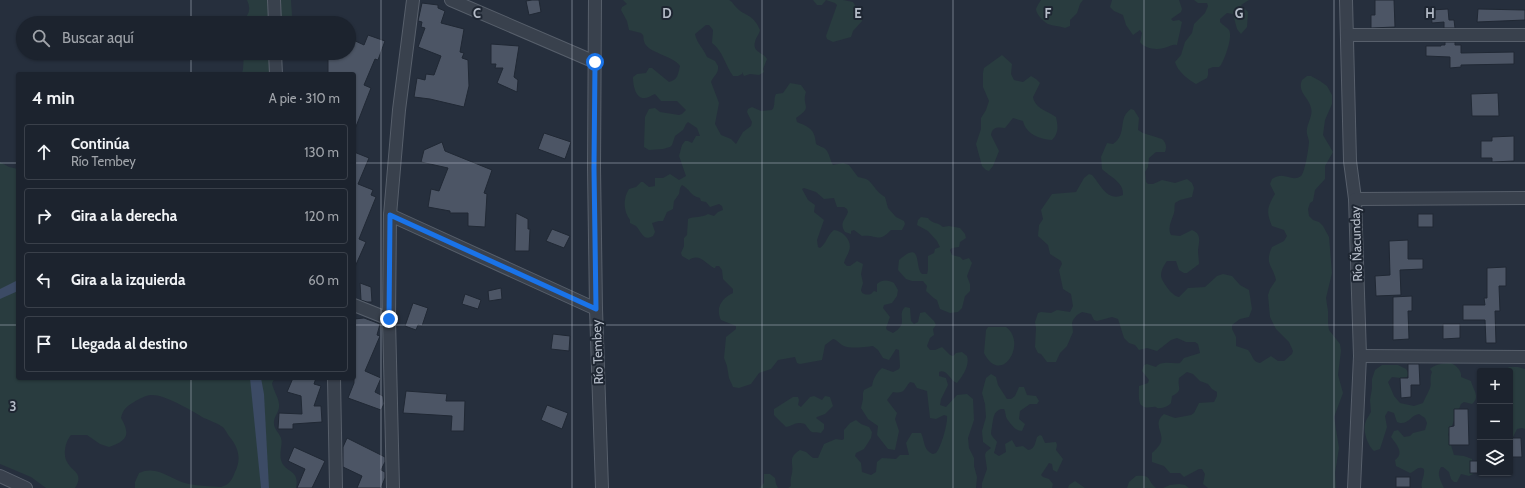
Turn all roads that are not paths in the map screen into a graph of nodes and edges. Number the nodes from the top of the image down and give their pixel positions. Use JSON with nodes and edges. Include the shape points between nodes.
{"nodes":[{"id":1,"x":274,"y":0,"type":"edge"},
{"id":2,"x":414,"y":0,"type":"edge"},
{"id":3,"x":451,"y":0,"type":"edge"},
{"id":4,"x":595,"y":0,"type":"edge"},
{"id":5,"x":1346,"y":0,"type":"edge"},
{"id":6,"x":274,"y":16,"type":"edge"},
{"id":7,"x":1348,"y":35,"type":"junction"},
{"id":8,"x":1525,"y":36,"type":"edge"},
{"id":9,"x":275,"y":60,"type":"edge"},
{"id":10,"x":595,"y":62,"type":"junction"},
{"id":11,"x":276,"y":72,"type":"edge"},
{"id":12,"x":1525,"y":198,"type":"edge"},
{"id":13,"x":1355,"y":199,"type":"junction"},
{"id":14,"x":390,"y":215,"type":"junction"},
{"id":15,"x":356,"y":306,"type":"edge"},
{"id":16,"x":596,"y":309,"type":"junction"},
{"id":17,"x":389,"y":319,"type":"junction"},
{"id":18,"x":1360,"y":356,"type":"junction"},
{"id":19,"x":1525,"y":357,"type":"edge"},
{"id":20,"x":334,"y":380,"type":"edge"},
{"id":21,"x":0,"y":476,"type":"edge"},
{"id":22,"x":26,"y":488,"type":"edge"},
{"id":23,"x":336,"y":488,"type":"edge"},
{"id":24,"x":393,"y":488,"type":"edge"},
{"id":25,"x":602,"y":488,"type":"edge"},
{"id":26,"x":1354,"y":488,"type":"edge"}],
"edges":[{"from":1,"to":6,"type":"street"},
{"from":2,"to":14,"type":"street","via":[[399,110]]},
{"from":3,"to":10,"type":"street"},
{"from":4,"to":10,"type":"street","name":"Río Tembey"},
{"from":5,"to":7,"type":"street","name":"Río Ñacunday"},
{"from":7,"to":8,"type":"street"},
{"from":7,"to":13,"type":"street","name":"Río Ñacunday","via":[[1350,161]]},
{"from":9,"to":11,"type":"street"},
{"from":10,"to":16,"type":"street","name":"Río Tembey"},
{"from":12,"to":13,"type":"street"},
{"from":13,"to":18,"type":"street","name":"Río Ñacunday"},
{"from":14,"to":16,"type":"street"},
{"from":14,"to":17,"type":"street"},
{"from":15,"to":17,"type":"street"},
{"from":16,"to":25,"type":"street","name":"Río Tembey"},
{"from":17,"to":24,"type":"street"},
{"from":18,"to":19,"type":"street"},
{"from":18,"to":26,"type":"street","name":"Río Ñacunday"},
{"from":20,"to":23,"type":"street"},
{"from":21,"to":22,"type":"street"}]}
